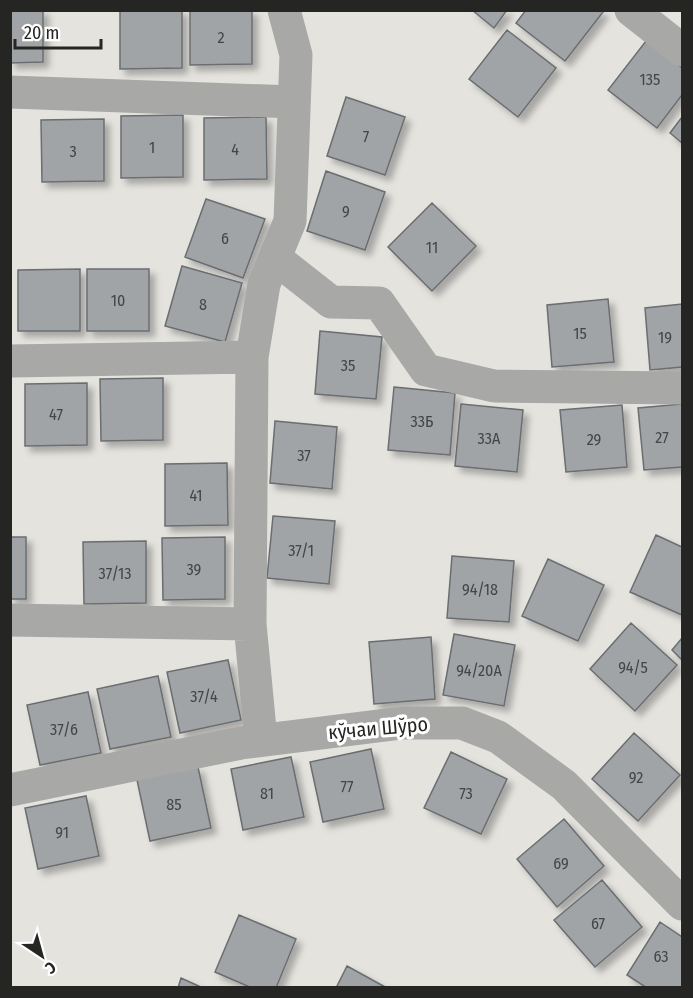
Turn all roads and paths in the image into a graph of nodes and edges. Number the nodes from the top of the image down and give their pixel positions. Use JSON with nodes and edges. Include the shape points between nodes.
{"nodes":[{"id":1,"x":284,"y":10,"type":"edge"},
{"id":2,"x":631,"y":10,"type":"edge"},
{"id":3,"x":682,"y":51,"type":"edge"},
{"id":4,"x":10,"y":92,"type":"edge"},
{"id":5,"x":294,"y":102,"type":"junction"},
{"id":6,"x":275,"y":258,"type":"junction"},
{"id":7,"x":252,"y":357,"type":"junction"},
{"id":8,"x":10,"y":361,"type":"edge"},
{"id":9,"x":682,"y":388,"type":"edge"},
{"id":10,"x":10,"y":620,"type":"edge"},
{"id":11,"x":250,"y":624,"type":"junction"},
{"id":12,"x":261,"y":740,"type":"junction"},
{"id":13,"x":10,"y":790,"type":"edge"},
{"id":14,"x":682,"y":904,"type":"edge"}],
"edges":[{"from":1,"to":5,"type":"street","via":[[296,55]]},
{"from":2,"to":3,"type":"street"},
{"from":4,"to":5,"type":"street"},
{"from":5,"to":6,"type":"street","via":[[290,221]]},
{"from":6,"to":7,"type":"street","via":[[264,284]]},
{"from":6,"to":9,"type":"street","via":[[331,302],[380,303],[426,370],[495,386]]},
{"from":7,"to":8,"type":"street"},
{"from":7,"to":11,"type":"street"},
{"from":10,"to":11,"type":"street"},
{"from":11,"to":12,"type":"street"},
{"from":12,"to":13,"type":"street","name":"кўчаи Шўро"},
{"from":12,"to":14,"type":"street","name":"кўчаи Шўро","via":[[402,723],[462,723],[498,737],[564,785]]}]}
